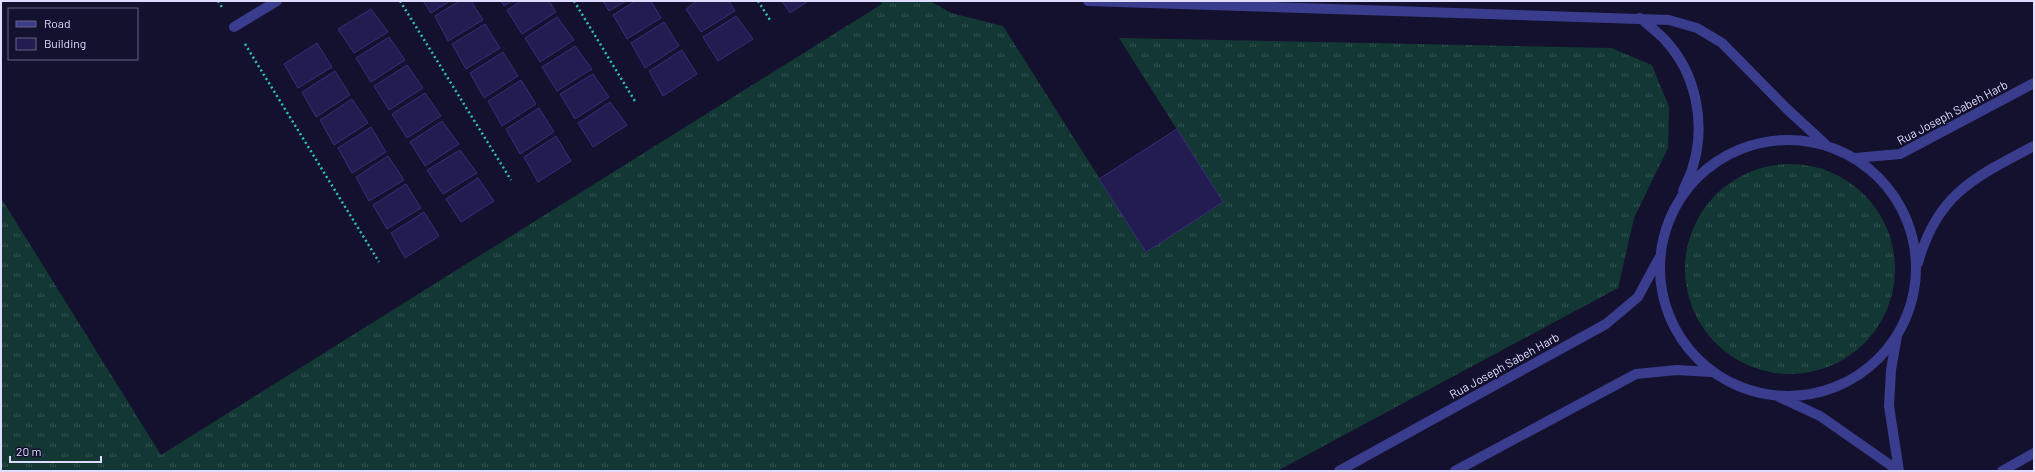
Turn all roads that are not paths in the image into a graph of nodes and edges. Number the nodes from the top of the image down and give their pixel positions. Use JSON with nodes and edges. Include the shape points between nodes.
{"nodes":[{"id":1,"x":277,"y":1,"type":"edge"},
{"id":2,"x":1088,"y":1,"type":"edge"},
{"id":3,"x":1640,"y":18,"type":"junction"},
{"id":4,"x":234,"y":27,"type":"road end"},
{"id":5,"x":2034,"y":83,"type":"edge"},
{"id":6,"x":1825,"y":144,"type":"junction"},
{"id":7,"x":2034,"y":146,"type":"edge"},
{"id":8,"x":1856,"y":158,"type":"junction"},
{"id":9,"x":1680,"y":198,"type":"junction"},
{"id":10,"x":1659,"y":258,"type":"junction"},
{"id":11,"x":1917,"y":266,"type":"junction"},
{"id":12,"x":1898,"y":334,"type":"junction"},
{"id":13,"x":1711,"y":372,"type":"junction"},
{"id":14,"x":1777,"y":396,"type":"junction"},
{"id":15,"x":2034,"y":454,"type":"edge"},
{"id":16,"x":1339,"y":471,"type":"edge"},
{"id":17,"x":1455,"y":471,"type":"edge"},
{"id":18,"x":2002,"y":471,"type":"edge"}],
"edges":[{"from":1,"to":4,"type":"street"},
{"from":2,"to":3,"type":"street"},
{"from":3,"to":6,"type":"street","via":[[1669,20],[1697,28],[1722,43]]},
{"from":3,"to":9,"type":"street","via":[[1665,40],[1685,68],[1696,99],[1699,133],[1693,166]]},
{"from":5,"to":8,"type":"street","name":"Rua Joseph Sabeh Harb","via":[[1900,154]]},
{"from":6,"to":8,"type":"street"},
{"from":6,"to":9,"type":"street","via":[[1785,139],[1744,146],[1708,167]]},
{"from":7,"to":11,"type":"street","via":[[1979,175],[1961,188],[1945,205],[1933,224]]},
{"from":8,"to":11,"type":"street","via":[[1881,178],[1901,204],[1913,234]]},
{"from":9,"to":10,"type":"street","via":[[1666,226]]},
{"from":10,"to":13,"type":"street","via":[[1661,290],[1670,321],[1688,349]]},
{"from":10,"to":16,"type":"street","name":"Rua Joseph Sabeh Harb","via":[[1638,296],[1606,324]]},
{"from":11,"to":12,"type":"street","via":[[1912,302]]},
{"from":12,"to":14,"type":"street","via":[[1875,361],[1846,382],[1813,394]]},
{"from":12,"to":14,"type":"street","via":[[1891,370],[1889,406],[1899,471],[1820,416]]},
{"from":13,"to":14,"type":"street","via":[[1743,389]]},
{"from":13,"to":17,"type":"street","via":[[1677,370],[1636,374]]},
{"from":15,"to":18,"type":"street"}]}
